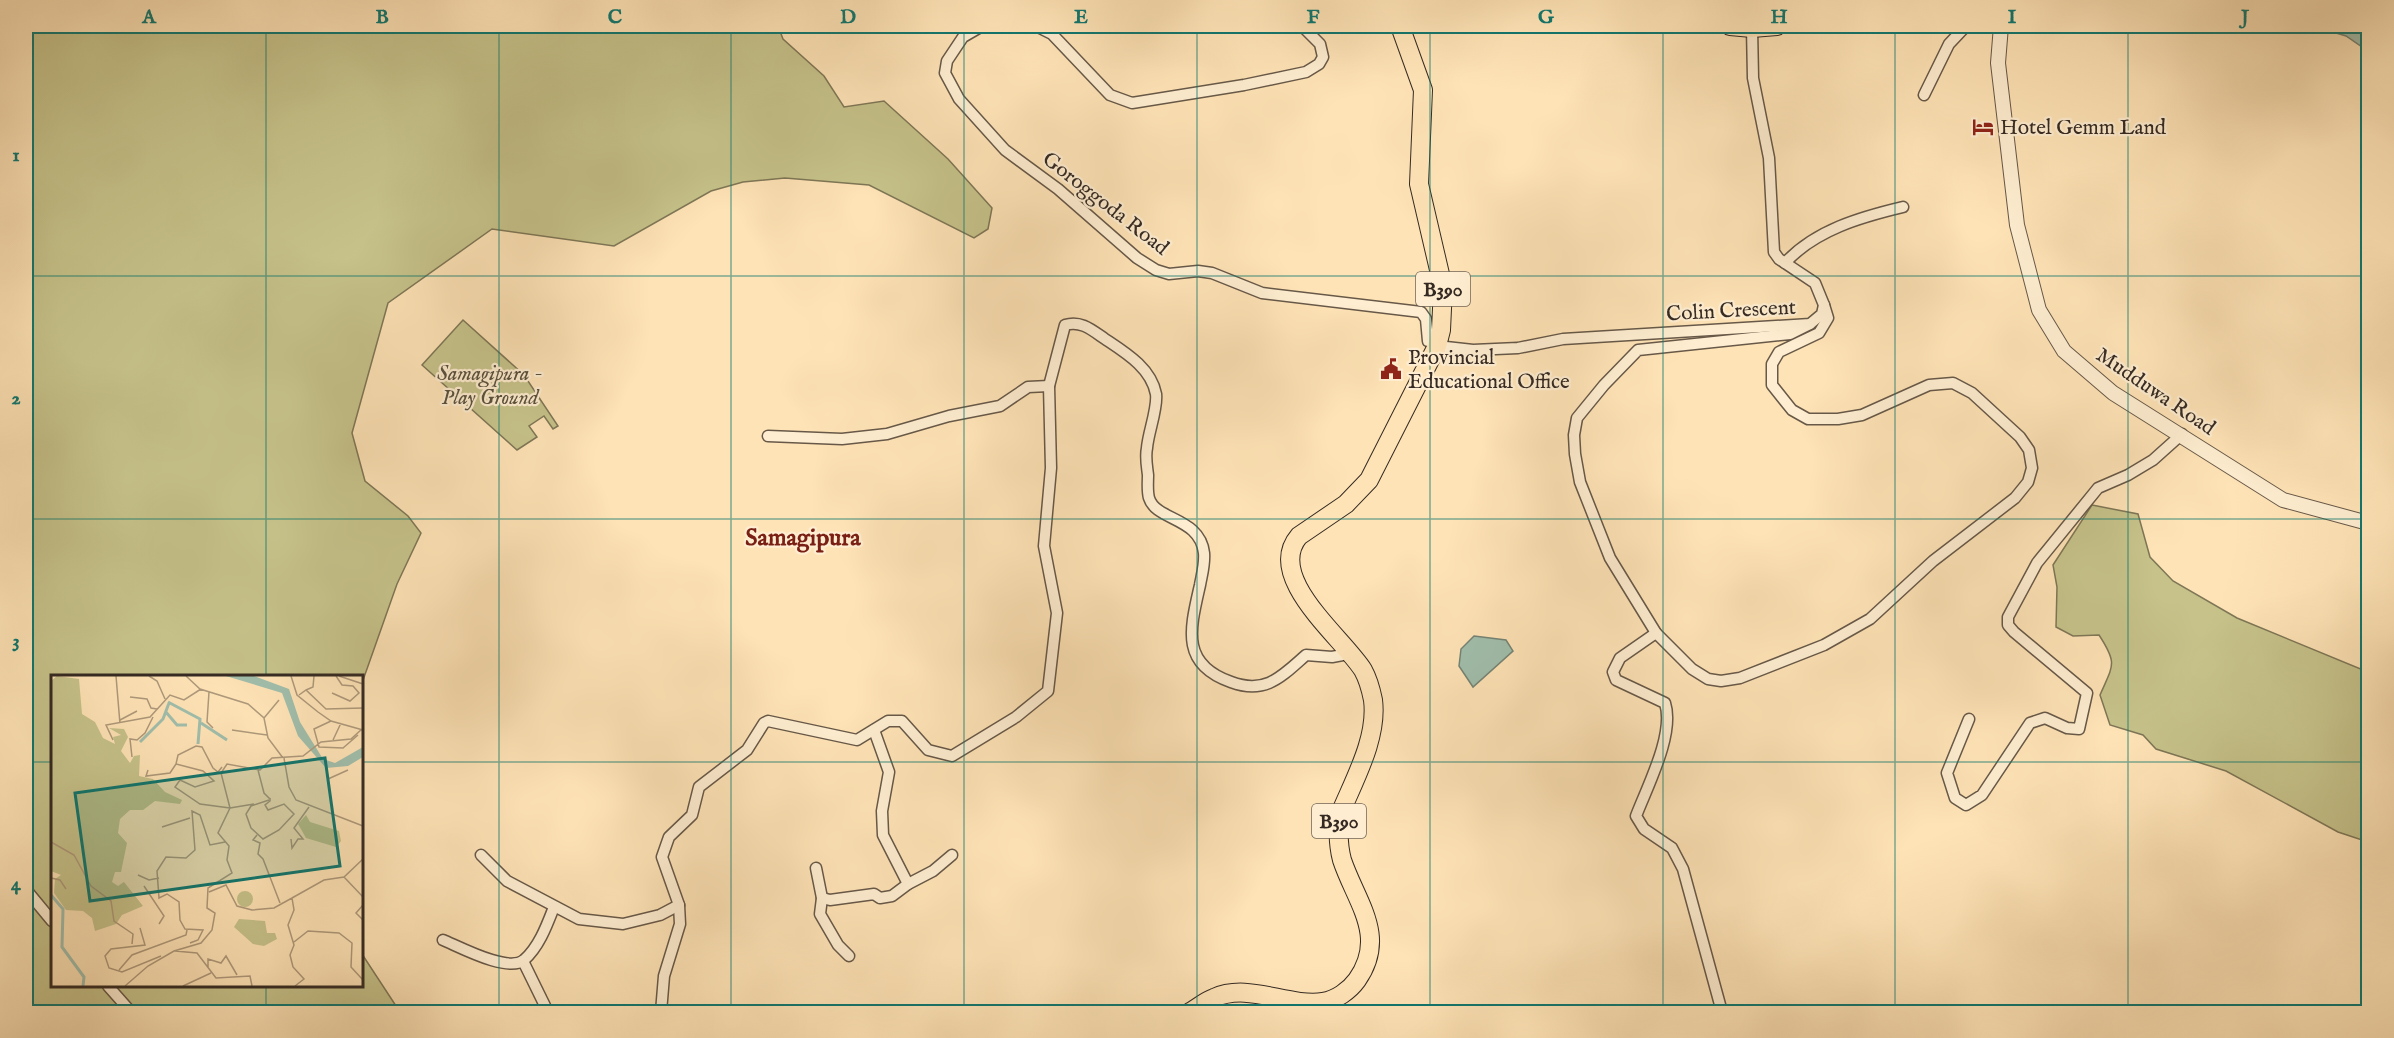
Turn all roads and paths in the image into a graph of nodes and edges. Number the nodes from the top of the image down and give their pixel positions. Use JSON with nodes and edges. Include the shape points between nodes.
{"nodes":[{"id":1,"x":982,"y":26,"type":"edge"},
{"id":2,"x":1036,"y":26,"type":"edge"},
{"id":3,"x":1302,"y":26,"type":"edge"},
{"id":4,"x":1400,"y":26,"type":"edge"},
{"id":5,"x":1730,"y":26,"type":"edge"},
{"id":6,"x":1777,"y":26,"type":"edge"},
{"id":7,"x":1966,"y":26,"type":"edge"},
{"id":8,"x":2001,"y":26,"type":"edge"},
{"id":9,"x":1752,"y":28,"type":"junction"},
{"id":10,"x":1924,"y":95,"type":"dead end"},
{"id":11,"x":1903,"y":207,"type":"dead end"},
{"id":12,"x":1785,"y":263,"type":"junction"},
{"id":13,"x":1824,"y":305,"type":"junction"},
{"id":14,"x":1810,"y":324,"type":"junction"},
{"id":15,"x":1437,"y":344,"type":"junction"},
{"id":16,"x":1049,"y":386,"type":"junction"},
{"id":17,"x":2181,"y":434,"type":"junction"},
{"id":18,"x":768,"y":436,"type":"dead end"},
{"id":19,"x":2368,"y":523,"type":"edge"},
{"id":20,"x":1656,"y":633,"type":"junction"},
{"id":21,"x":1348,"y":654,"type":"junction"},
{"id":22,"x":1969,"y":719,"type":"dead end"},
{"id":23,"x":874,"y":730,"type":"junction"},
{"id":24,"x":481,"y":855,"type":"dead end"},
{"id":25,"x":952,"y":855,"type":"dead end"},
{"id":26,"x":816,"y":868,"type":"dead end"},
{"id":27,"x":908,"y":884,"type":"junction"},
{"id":28,"x":26,"y":886,"type":"edge"},
{"id":29,"x":822,"y":898,"type":"junction"},
{"id":30,"x":679,"y":905,"type":"junction"},
{"id":31,"x":554,"y":907,"type":"junction"},
{"id":32,"x":51,"y":920,"type":"edge"},
{"id":33,"x":443,"y":940,"type":"dead end"},
{"id":34,"x":849,"y":956,"type":"dead end"},
{"id":35,"x":523,"y":961,"type":"junction"},
{"id":36,"x":109,"y":987,"type":"edge"},
{"id":37,"x":131,"y":1012,"type":"edge"},
{"id":38,"x":548,"y":1012,"type":"edge"},
{"id":39,"x":660,"y":1012,"type":"edge"},
{"id":40,"x":1190,"y":1012,"type":"edge"},
{"id":41,"x":1722,"y":1012,"type":"edge"}],
"edges":[{"from":1,"to":15,"type":"street","name":"Goroggoda Road","via":[[963,37],[947,61],[945,74],[959,99],[1005,150],[1147,264],[1169,274],[1212,273],[1262,293],[1421,312],[1426,319],[1428,341]]},
{"from":2,"to":3,"type":"street","via":[[1052,34],[1110,94],[1132,103],[1306,72],[1323,57],[1320,44]]},
{"from":4,"to":15,"type":"main road","number":"B390","via":[[1423,90],[1419,184],[1443,286]]},
{"from":5,"to":9,"type":"main road"},
{"from":6,"to":9,"type":"main road"},
{"from":7,"to":10,"type":"street","via":[[1950,44]]},
{"from":8,"to":17,"type":"street","name":"Mudduwa Road","via":[[1998,63],[2017,225],[2039,310],[2064,351],[2089,375]]},
{"from":9,"to":12,"type":"street","via":[[1753,78],[1769,158],[1774,252]]},
{"from":11,"to":12,"type":"street","via":[[1830,230],[1799,248]]},
{"from":12,"to":13,"type":"street","name":"Colin Crescent","via":[[1815,283]]},
{"from":13,"to":14,"type":"street","name":"Colin Crescent","via":[[1822,314]]},
{"from":13,"to":20,"type":"street","via":[[1828,318],[1819,333],[1779,352],[1773,363],[1772,385],[1792,410],[1808,419],[1838,420],[1862,415],[1929,385],[1953,383],[1972,393],[2020,437],[2029,450],[2032,468],[2028,482],[2015,498],[1933,561],[1870,619],[1824,645],[1740,678],[1721,681],[1708,679],[1692,669]]},
{"from":14,"to":15,"type":"street","name":"Colin Crescent","via":[[1563,339],[1518,348],[1473,350]]},
{"from":14,"to":20,"type":"street","via":[[1790,334],[1638,350],[1577,418],[1574,444],[1581,482],[1610,558]]},
{"from":15,"to":21,"type":"main road","number":"B390","via":[[1369,480],[1346,504],[1299,536],[1290,550],[1295,584]]},
{"from":16,"to":18,"type":"street","via":[[1028,387],[1000,405],[887,434],[842,439]]},
{"from":16,"to":21,"type":"street","via":[[1062,331],[1074,322],[1126,352],[1148,374],[1156,396],[1146,450],[1149,499],[1157,510],[1195,533],[1204,551],[1192,647],[1200,664],[1215,676],[1242,686],[1265,686],[1306,655]]},
{"from":16,"to":23,"type":"street","via":[[1051,468],[1044,546],[1057,613],[1048,692],[1016,717],[952,756],[927,750],[902,721],[888,721]]},
{"from":17,"to":19,"type":"street","name":"Mudduwa Road","via":[[2283,500]]},
{"from":17,"to":22,"type":"street","via":[[2152,460],[2098,488],[2087,499],[2037,563],[2008,617],[2014,632],[2086,693],[2079,729],[2045,718],[2030,723],[1982,795],[1966,805],[1955,798],[1947,772]]},
{"from":20,"to":41,"type":"street","via":[[1620,658],[1613,672],[1616,680],[1665,704],[1669,715],[1636,816],[1644,829],[1672,848],[1683,869]]},
{"from":21,"to":40,"type":"main road","number":"B390","via":[[1362,669],[1373,702],[1372,731],[1339,825],[1342,859],[1368,922],[1370,949],[1365,969],[1352,987],[1325,1001],[1308,1003],[1226,994]]},
{"from":23,"to":27,"type":"street","via":[[889,772],[882,811],[883,835]]},
{"from":23,"to":30,"type":"street","via":[[857,740],[764,723],[747,750],[699,787],[692,815],[669,837],[662,857]]},
{"from":24,"to":31,"type":"street","via":[[507,881]]},
{"from":25,"to":27,"type":"street"},
{"from":26,"to":29,"type":"street"},
{"from":27,"to":29,"type":"street","via":[[892,896],[880,898],[873,894]]},
{"from":28,"to":32,"type":"street"},
{"from":29,"to":34,"type":"street","via":[[820,914]]},
{"from":30,"to":31,"type":"street","via":[[660,915],[623,924],[579,919]]},
{"from":30,"to":39,"type":"street","via":[[680,924],[664,976]]},
{"from":31,"to":35,"type":"street","via":[[544,933]]},
{"from":33,"to":35,"type":"street","via":[[495,962]]},
{"from":35,"to":38,"type":"street"},
{"from":36,"to":37,"type":"street"}]}
